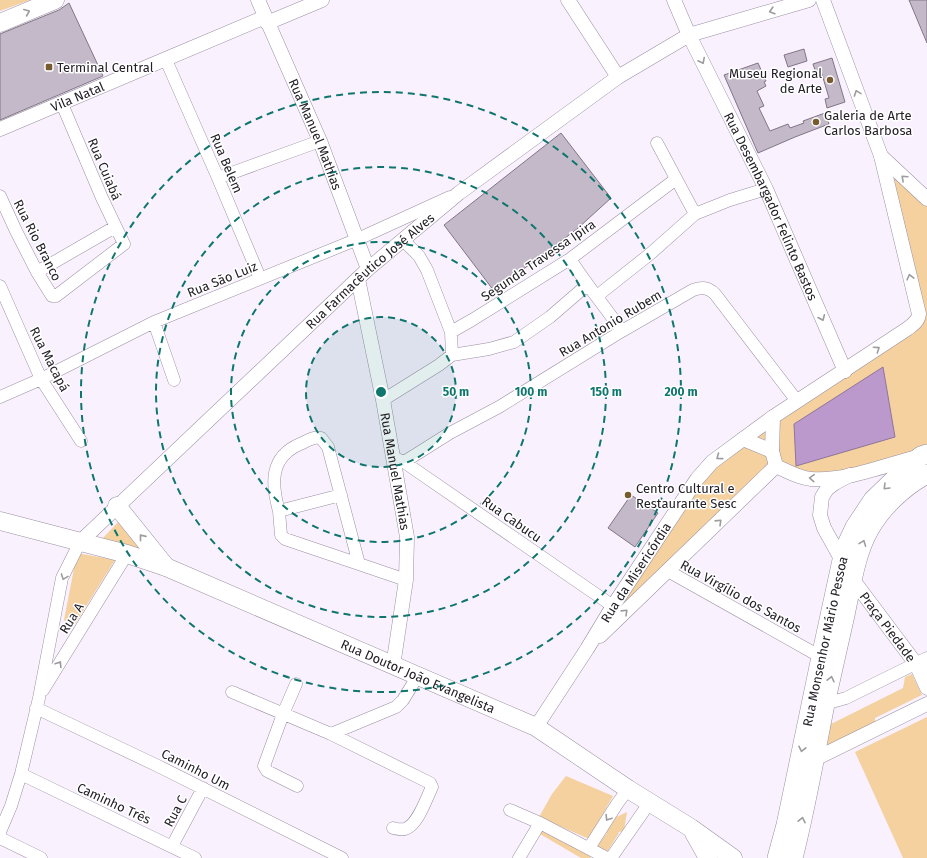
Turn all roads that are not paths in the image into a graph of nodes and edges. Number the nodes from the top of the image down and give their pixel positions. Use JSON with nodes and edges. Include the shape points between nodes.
{"nodes":[{"id":1,"x":55,"y":0,"type":"edge"},
{"id":2,"x":258,"y":0,"type":"edge"},
{"id":3,"x":322,"y":0,"type":"edge"},
{"id":4,"x":568,"y":0,"type":"edge"},
{"id":5,"x":674,"y":0,"type":"edge"},
{"id":6,"x":809,"y":0,"type":"edge"},
{"id":7,"x":823,"y":0,"type":"edge"},
{"id":8,"x":266,"y":20,"type":"junction"},
{"id":9,"x":0,"y":23,"type":"edge"},
{"id":10,"x":689,"y":35,"type":"junction"},
{"id":11,"x":166,"y":60,"type":"junction"},
{"id":12,"x":618,"y":77,"type":"junction"},
{"id":13,"x":62,"y":104,"type":"junction"},
{"id":14,"x":0,"y":129,"type":"edge"},
{"id":15,"x":320,"y":141,"type":"junction"},
{"id":16,"x":657,"y":143,"type":"dead end"},
{"id":17,"x":881,"y":156,"type":"junction"},
{"id":18,"x":218,"y":178,"type":"junction"},
{"id":19,"x":676,"y":179,"type":"junction"},
{"id":20,"x":766,"y":189,"type":"junction"},
{"id":21,"x":459,"y":193,"type":"junction"},
{"id":22,"x":0,"y":196,"type":"edge"},
{"id":23,"x":927,"y":199,"type":"edge"},
{"id":24,"x":695,"y":214,"type":"junction"},
{"id":25,"x":115,"y":227,"type":"junction"},
{"id":26,"x":358,"y":239,"type":"junction"},
{"id":27,"x":403,"y":240,"type":"junction"},
{"id":28,"x":570,"y":258,"type":"junction"},
{"id":29,"x":37,"y":272,"type":"junction"},
{"id":30,"x":363,"y":274,"type":"junction"},
{"id":31,"x":260,"y":278,"type":"junction"},
{"id":32,"x":587,"y":285,"type":"junction"},
{"id":33,"x":0,"y":286,"type":"edge"},
{"id":34,"x":52,"y":296,"type":"joint"},
{"id":35,"x":597,"y":296,"type":"junction"},
{"id":36,"x":154,"y":322,"type":"junction"},
{"id":37,"x":622,"y":331,"type":"junction"},
{"id":38,"x":451,"y":332,"type":"junction"},
{"id":39,"x":452,"y":355,"type":"junction"},
{"id":40,"x":845,"y":371,"type":"junction"},
{"id":41,"x":42,"y":379,"type":"junction"},
{"id":42,"x":174,"y":380,"type":"dead end"},
{"id":43,"x":0,"y":397,"type":"edge"},
{"id":44,"x":383,"y":400,"type":"junction"},
{"id":45,"x":797,"y":401,"type":"junction"},
{"id":46,"x":773,"y":417,"type":"junction"},
{"id":47,"x":743,"y":439,"type":"junction"},
{"id":48,"x":81,"y":441,"type":"dead end"},
{"id":49,"x":772,"y":451,"type":"junction"},
{"id":50,"x":924,"y":455,"type":"edge"},
{"id":51,"x":399,"y":460,"type":"junction"},
{"id":52,"x":776,"y":466,"type":"junction"},
{"id":53,"x":850,"y":475,"type":"junction"},
{"id":54,"x":926,"y":477,"type":"edge"},
{"id":55,"x":341,"y":495,"type":"junction"},
{"id":56,"x":117,"y":506,"type":"junction"},
{"id":57,"x":279,"y":511,"type":"junction"},
{"id":58,"x":0,"y":522,"type":"edge"},
{"id":59,"x":80,"y":542,"type":"junction"},
{"id":60,"x":127,"y":554,"type":"junction"},
{"id":61,"x":842,"y":560,"type":"junction"},
{"id":62,"x":359,"y":564,"type":"junction"},
{"id":63,"x":166,"y":567,"type":"junction"},
{"id":64,"x":668,"y":571,"type":"junction"},
{"id":65,"x":406,"y":580,"type":"junction"},
{"id":66,"x":853,"y":580,"type":"junction"},
{"id":67,"x":613,"y":606,"type":"junction"},
{"id":68,"x":587,"y":649,"type":"junction"},
{"id":69,"x":821,"y":657,"type":"junction"},
{"id":70,"x":923,"y":663,"type":"edge"},
{"id":71,"x":393,"y":666,"type":"junction"},
{"id":72,"x":417,"y":677,"type":"junction"},
{"id":73,"x":296,"y":684,"type":"dead end"},
{"id":74,"x":927,"y":688,"type":"edge"},
{"id":75,"x":232,"y":692,"type":"dead end"},
{"id":76,"x":37,"y":703,"type":"junction"},
{"id":77,"x":825,"y":704,"type":"junction"},
{"id":78,"x":927,"y":704,"type":"edge"},
{"id":79,"x":283,"y":714,"type":"junction"},
{"id":80,"x":536,"y":727,"type":"junction"},
{"id":81,"x":331,"y":734,"type":"junction"},
{"id":82,"x":815,"y":759,"type":"junction"},
{"id":83,"x":21,"y":774,"type":"junction"},
{"id":84,"x":297,"y":786,"type":"dead end"},
{"id":85,"x":203,"y":788,"type":"junction"},
{"id":86,"x":628,"y":789,"type":"junction"},
{"id":87,"x":650,"y":802,"type":"junction"},
{"id":88,"x":510,"y":810,"type":"dead end"},
{"id":89,"x":540,"y":823,"type":"junction"},
{"id":90,"x":393,"y":828,"type":"dead end"},
{"id":91,"x":691,"y":828,"type":"junction"},
{"id":92,"x":0,"y":832,"type":"edge"},
{"id":93,"x":0,"y":838,"type":"edge"},
{"id":94,"x":589,"y":848,"type":"junction"},
{"id":95,"x":176,"y":852,"type":"edge"},
{"id":96,"x":41,"y":858,"type":"edge"},
{"id":97,"x":195,"y":858,"type":"edge"},
{"id":98,"x":342,"y":858,"type":"edge"},
{"id":99,"x":519,"y":858,"type":"edge"},
{"id":100,"x":607,"y":858,"type":"edge"},
{"id":101,"x":611,"y":858,"type":"edge"},
{"id":102,"x":708,"y":858,"type":"edge"},
{"id":103,"x":733,"y":858,"type":"edge"},
{"id":104,"x":777,"y":858,"type":"edge"},
{"id":105,"x":793,"y":858,"type":"edge"}],
"edges":[{"from":9,"to":1,"type":"main road","one_way":true},
{"from":2,"to":8,"type":"street","name":"Rua Manuel Mathias"},
{"from":3,"to":8,"type":"street","name":"Vila Natal"},
{"from":4,"to":12,"type":"street"},
{"from":5,"to":10,"type":"street","name":"Rua Desembargador Felinto Bastos"},
{"from":6,"to":10,"type":"street","name":"Rua Farmacêutico José Alves","one_way":true},
{"from":17,"to":7,"type":"street","name":"Rua da Misericórdia","one_way":true},
{"from":8,"to":11,"type":"street","name":"Vila Natal"},
{"from":8,"to":15,"type":"street","name":"Rua Manuel Mathias"},
{"from":10,"to":12,"type":"street","name":"Rua Farmacêutico José Alves"},
{"from":10,"to":20,"type":"street","name":"Rua Desembargador Felinto Bastos","one_way":true},
{"from":11,"to":13,"type":"street","name":"Vila Natal"},
{"from":11,"to":18,"type":"street","name":"Rua Belem"},
{"from":12,"to":21,"type":"street","name":"Rua Farmacêutico José Alves"},
{"from":13,"to":14,"type":"street","name":"Vila Natal"},
{"from":13,"to":25,"type":"street","name":"Rua Cuiabá"},
{"from":15,"to":18,"type":"street"},
{"from":15,"to":26,"type":"street","name":"Rua Manuel Mathias"},
{"from":16,"to":19,"type":"street"},
{"from":23,"to":17,"type":"street","one_way":true},
{"from":40,"to":17,"type":"street","name":"Rua da Misericórdia","one_way":true,"via":[[911,326],[917,321],[919,314]]},
{"from":18,"to":31,"type":"street","name":"Rua Belem"},
{"from":19,"to":24,"type":"street"},
{"from":19,"to":28,"type":"street","name":"Segunda Travessa Ipira"},
{"from":20,"to":24,"type":"street"},
{"from":20,"to":40,"type":"street","name":"Rua Desembargador Felinto Bastos","one_way":true},
{"from":21,"to":26,"type":"street","name":"Rua São Luiz"},
{"from":21,"to":27,"type":"street","name":"Rua Farmacêutico José Alves"},
{"from":22,"to":29,"type":"street","name":"Rua Rio Branco"},
{"from":24,"to":35,"type":"street"},
{"from":25,"to":29,"type":"street"},
{"from":25,"to":34,"type":"street","name":"Rua Cuiabá","via":[[123,245],[56,296]]},
{"from":26,"to":30,"type":"street","name":"Rua Manuel Mathias"},
{"from":26,"to":31,"type":"street","name":"Rua São Luiz"},
{"from":27,"to":30,"type":"street","name":"Rua Farmacêutico José Alves"},
{"from":27,"to":38,"type":"street","via":[[419,256],[427,270]]},
{"from":28,"to":32,"type":"street"},
{"from":28,"to":38,"type":"street","name":"Segunda Travessa Ipira"},
{"from":29,"to":34,"type":"street","name":"Rua Rio Branco"},
{"from":30,"to":44,"type":"street","name":"Rua Manuel Mathias"},
{"from":30,"to":56,"type":"street","name":"Rua Farmacêutico José Alves"},
{"from":31,"to":36,"type":"street","name":"Rua São Luiz"},
{"from":32,"to":35,"type":"street"},
{"from":32,"to":39,"type":"street","via":[[550,317],[514,342]]},
{"from":33,"to":41,"type":"street","name":"Rua Macapá"},
{"from":35,"to":37,"type":"street"},
{"from":36,"to":41,"type":"street","name":"Rua São Luiz"},
{"from":36,"to":42,"type":"street"},
{"from":37,"to":45,"type":"street","name":"Rua Antonio Rubem","via":[[692,290],[710,289]]},
{"from":37,"to":51,"type":"street","name":"Rua Antonio Rubem","via":[[499,407]]},
{"from":38,"to":39,"type":"street"},
{"from":39,"to":44,"type":"street"},
{"from":40,"to":45,"type":"street","name":"Rua da Misericórdia"},
{"from":41,"to":43,"type":"street","name":"Rua São Luiz"},
{"from":41,"to":48,"type":"street","name":"Rua Macapá"},
{"from":44,"to":51,"type":"street","name":"Rua Manuel Mathias"},
{"from":45,"to":46,"type":"street","name":"Rua da Misericórdia"},
{"from":46,"to":47,"type":"street","name":"Rua da Misericórdia"},
{"from":46,"to":49,"type":"street"},
{"from":47,"to":49,"type":"street"},
{"from":47,"to":67,"type":"street","name":"Rua da Misericórdia","one_way":true,"via":[[712,462],[697,479]]},
{"from":49,"to":52,"type":"street"},
{"from":50,"to":53,"type":"street"},
{"from":50,"to":61,"type":"highway","name":"Rua Monsenhor Mário Pessoa","one_way":true,"via":[[873,500],[855,527]]},
{"from":51,"to":65,"type":"street","name":"Rua Manuel Mathias","via":[[407,537]]},
{"from":51,"to":67,"type":"street","name":"Rua Cabucu"},
{"from":53,"to":52,"type":"street","one_way":true,"via":[[810,479],[791,474]]},
{"from":64,"to":52,"type":"street","name":"Rua da Misericórdia","one_way":true},
{"from":53,"to":61,"type":"street","name":"Praça Piedade","via":[[827,489],[820,506],[824,528]]},
{"from":66,"to":54,"type":"highway","name":"Rua Monsenhor Mário Pessoa","one_way":true,"via":[[858,556],[869,530],[890,503],[906,488]]},
{"from":55,"to":57,"type":"street"},
{"from":55,"to":57,"type":"street","via":[[328,447],[317,437],[290,449],[278,462],[274,489]]},
{"from":55,"to":62,"type":"street"},
{"from":56,"to":59,"type":"street","name":"Rua Farmacêutico José Alves"},
{"from":63,"to":56,"type":"main road","one_way":true},
{"from":57,"to":62,"type":"street","via":[[281,535],[284,538]]},
{"from":58,"to":59,"type":"main road","name":"Rua Doutor João Evangelista"},
{"from":59,"to":60,"type":"main road","name":"Rua Doutor João Evangelista"},
{"from":59,"to":76,"type":"street","name":"Rua A","one_way":true,"via":[[62,578]]},
{"from":60,"to":63,"type":"main road","name":"Rua Doutor João Evangelista"},
{"from":76,"to":60,"type":"street","name":"Rua A","one_way":true},
{"from":61,"to":66,"type":"street","name":"Praça Piedade"},
{"from":61,"to":69,"type":"highway","name":"Rua Monsenhor Mário Pessoa"},
{"from":62,"to":65,"type":"street"},
{"from":63,"to":71,"type":"main road","name":"Rua Doutor João Evangelista"},
{"from":68,"to":64,"type":"street","name":"Rua da Misericórdia","one_way":true},
{"from":64,"to":69,"type":"street","name":"Rua Virgílio dos Santos"},
{"from":65,"to":71,"type":"street","name":"Rua Manuel Mathias"},
{"from":66,"to":70,"type":"street","name":"Praça Piedade"},
{"from":77,"to":66,"type":"highway","name":"Rua Monsenhor Mário Pessoa","one_way":true},
{"from":67,"to":68,"type":"street","name":"Rua da Misericórdia"},
{"from":68,"to":80,"type":"street","name":"Rua da Misericórdia"},
{"from":69,"to":104,"type":"highway","name":"Rua Monsenhor Mário Pessoa","one_way":true},
{"from":70,"to":74,"type":"street","name":"Praça Piedade"},
{"from":70,"to":77,"type":"street","via":[[846,698]]},
{"from":71,"to":72,"type":"main road","name":"Rua Doutor João Evangelista"},
{"from":72,"to":80,"type":"main road","name":"Rua Doutor João Evangelista"},
{"from":72,"to":81,"type":"street","via":[[396,707]]},
{"from":73,"to":79,"type":"street"},
{"from":75,"to":79,"type":"street"},
{"from":76,"to":83,"type":"street","name":"Rua A"},
{"from":76,"to":85,"type":"street","name":"Caminho Um"},
{"from":77,"to":82,"type":"highway","name":"Rua Monsenhor Mário Pessoa"},
{"from":78,"to":82,"type":"street"},
{"from":79,"to":81,"type":"street"},
{"from":79,"to":84,"type":"street","via":[[264,766],[268,771]]},
{"from":80,"to":86,"type":"main road","name":"Rua Doutor João Evangelista"},
{"from":81,"to":90,"type":"street","via":[[431,783],[432,787],[413,824],[403,830]]},
{"from":105,"to":82,"type":"highway","name":"Rua Monsenhor Mário Pessoa","one_way":true},
{"from":83,"to":92,"type":"street","name":"Rua A"},
{"from":83,"to":95,"type":"street","name":"Caminho Três"},
{"from":85,"to":95,"type":"street","name":"Rua C"},
{"from":85,"to":98,"type":"street","name":"Caminho Um"},
{"from":86,"to":87,"type":"main road","name":"Rua Doutor João Evangelista"},
{"from":86,"to":94,"type":"street","one_way":true},
{"from":87,"to":91,"type":"main road","name":"Rua Doutor João Evangelista"},
{"from":87,"to":101,"type":"street"},
{"from":88,"to":89,"type":"street"},
{"from":89,"to":94,"type":"street"},
{"from":89,"to":99,"type":"street"},
{"from":91,"to":102,"type":"main road"},
{"from":91,"to":103,"type":"main road","name":"Rua Doutor João Evangelista"},
{"from":93,"to":96,"type":"street"},
{"from":94,"to":100,"type":"street"},
{"from":95,"to":97,"type":"street","name":"Caminho Três"}]}
